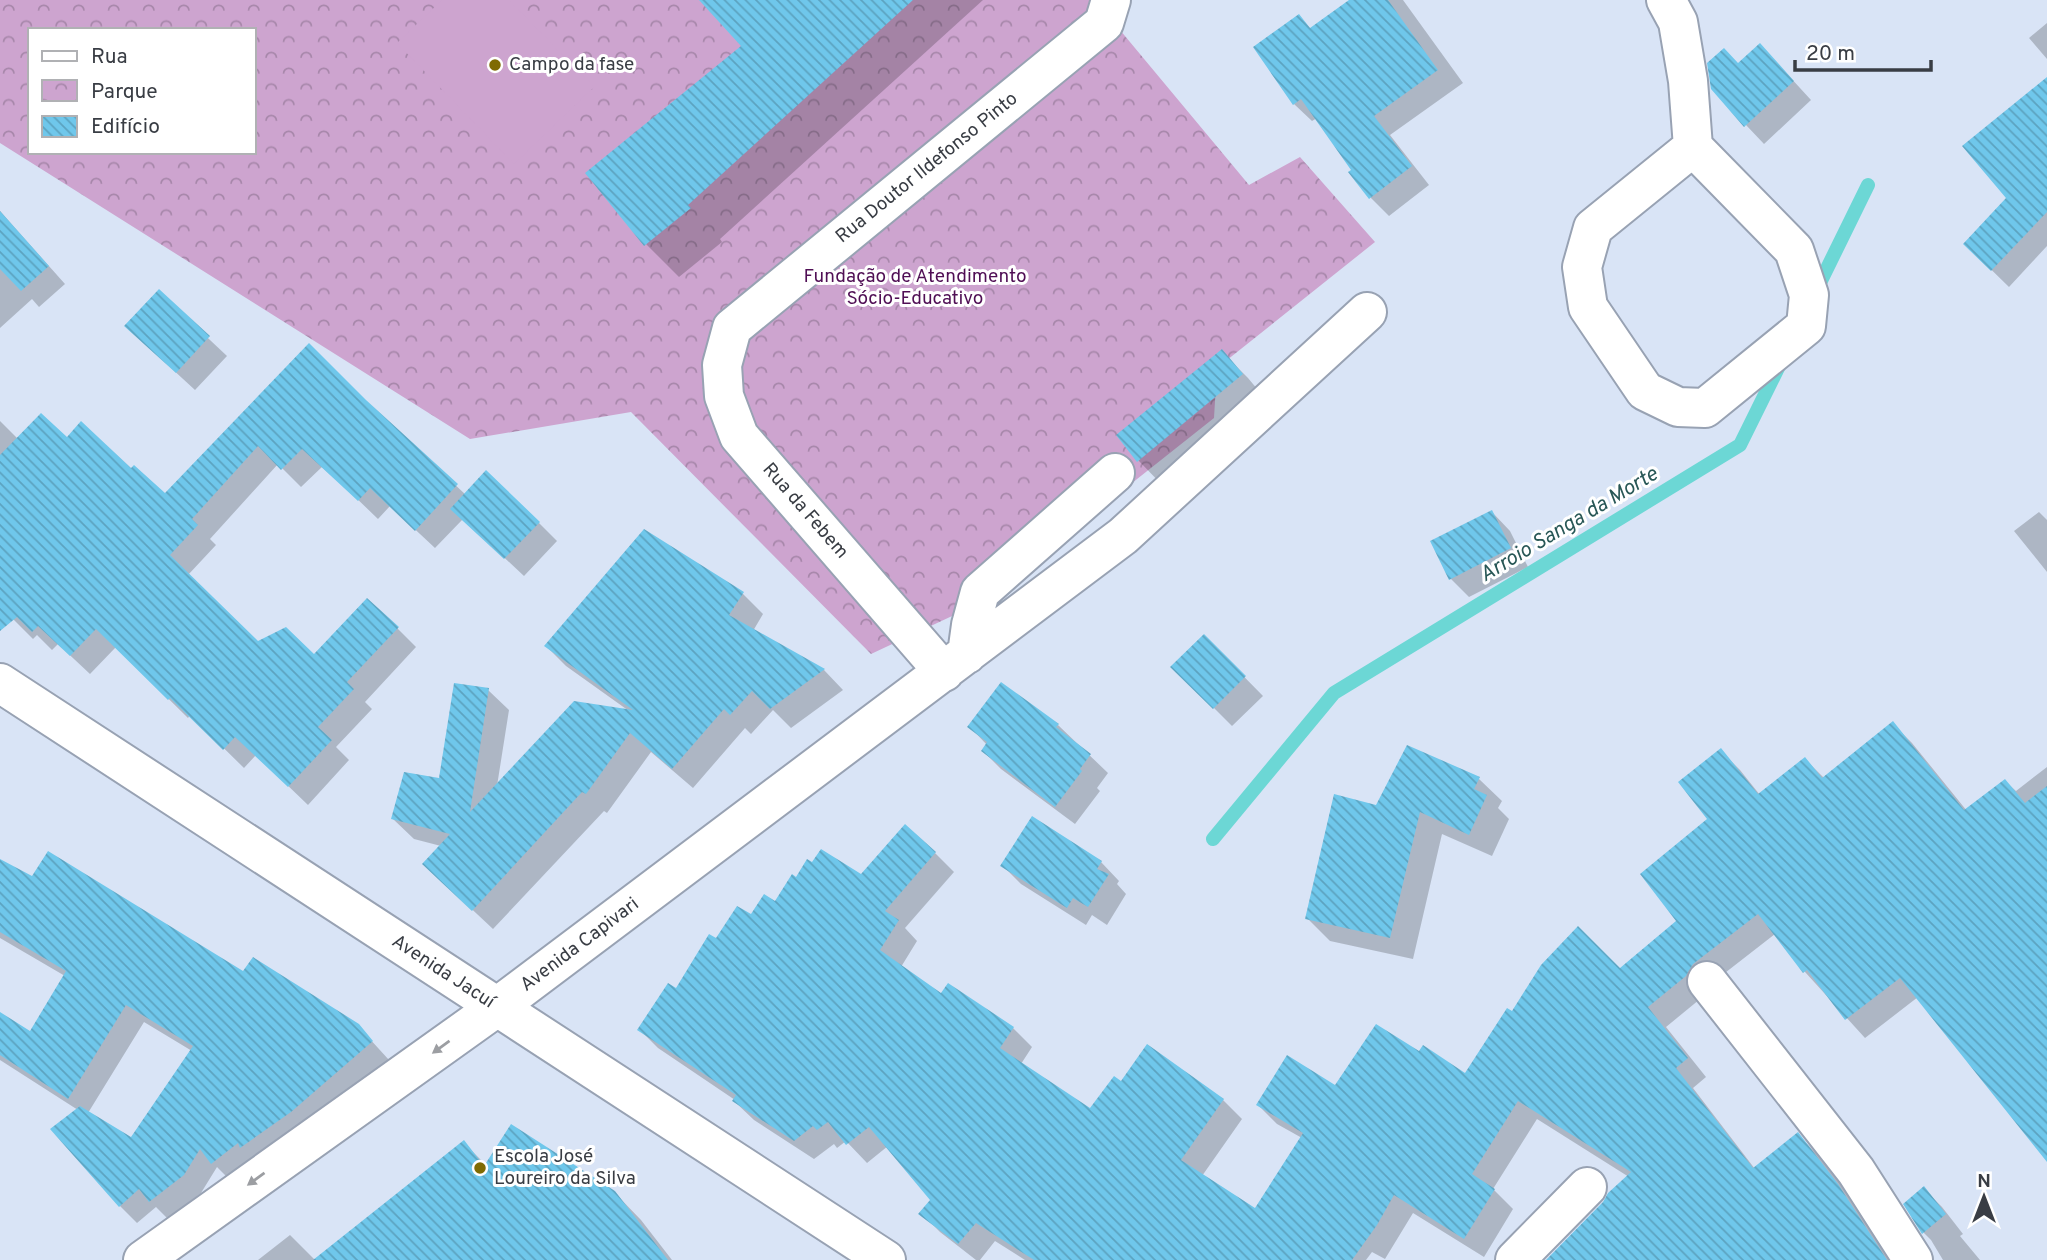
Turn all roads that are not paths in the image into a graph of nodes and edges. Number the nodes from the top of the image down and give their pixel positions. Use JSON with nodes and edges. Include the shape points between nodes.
{"nodes":[{"id":1,"x":1111,"y":0,"type":"edge"},
{"id":2,"x":1666,"y":0,"type":"edge"},
{"id":3,"x":1693,"y":147,"type":"junction"},
{"id":4,"x":1367,"y":312,"type":"dead end"},
{"id":5,"x":732,"y":328,"type":"joint"},
{"id":6,"x":1115,"y":473,"type":"dead end"},
{"id":7,"x":955,"y":663,"type":"junction"},
{"id":8,"x":0,"y":683,"type":"edge"},
{"id":9,"x":1707,"y":981,"type":"dead end"},
{"id":10,"x":497,"y":1007,"type":"junction"},
{"id":11,"x":1587,"y":1187,"type":"dead end"},
{"id":12,"x":143,"y":1260,"type":"edge"},
{"id":13,"x":886,"y":1260,"type":"edge"},
{"id":14,"x":1515,"y":1260,"type":"edge"},
{"id":15,"x":1913,"y":1260,"type":"edge"}],
"edges":[{"from":1,"to":5,"type":"street","name":"Rua Doutor Ildefonso Pinto","via":[[1104,23]]},
{"from":2,"to":3,"type":"street","via":[[1678,22]]},
{"from":3,"to":3,"type":"street","via":[[1794,250],[1809,295],[1806,326],[1705,408],[1678,407],[1645,391],[1588,307],[1582,268],[1593,228]]},
{"from":4,"to":7,"type":"street","name":"Avenida Capivari","via":[[1123,536]]},
{"from":5,"to":7,"type":"street","name":"Rua da Febem","via":[[722,365],[724,396],[739,436]]},
{"from":6,"to":7,"type":"street","via":[[980,592]]},
{"from":7,"to":10,"type":"street","name":"Avenida Capivari"},
{"from":8,"to":10,"type":"street","name":"Avenida Jacuí"},
{"from":9,"to":15,"type":"street","via":[[1856,1171]]},
{"from":10,"to":12,"type":"street","name":"Avenida Capivari","one_way":true},
{"from":10,"to":13,"type":"street","name":"Avenida Jacuí"},
{"from":11,"to":14,"type":"street"}]}
